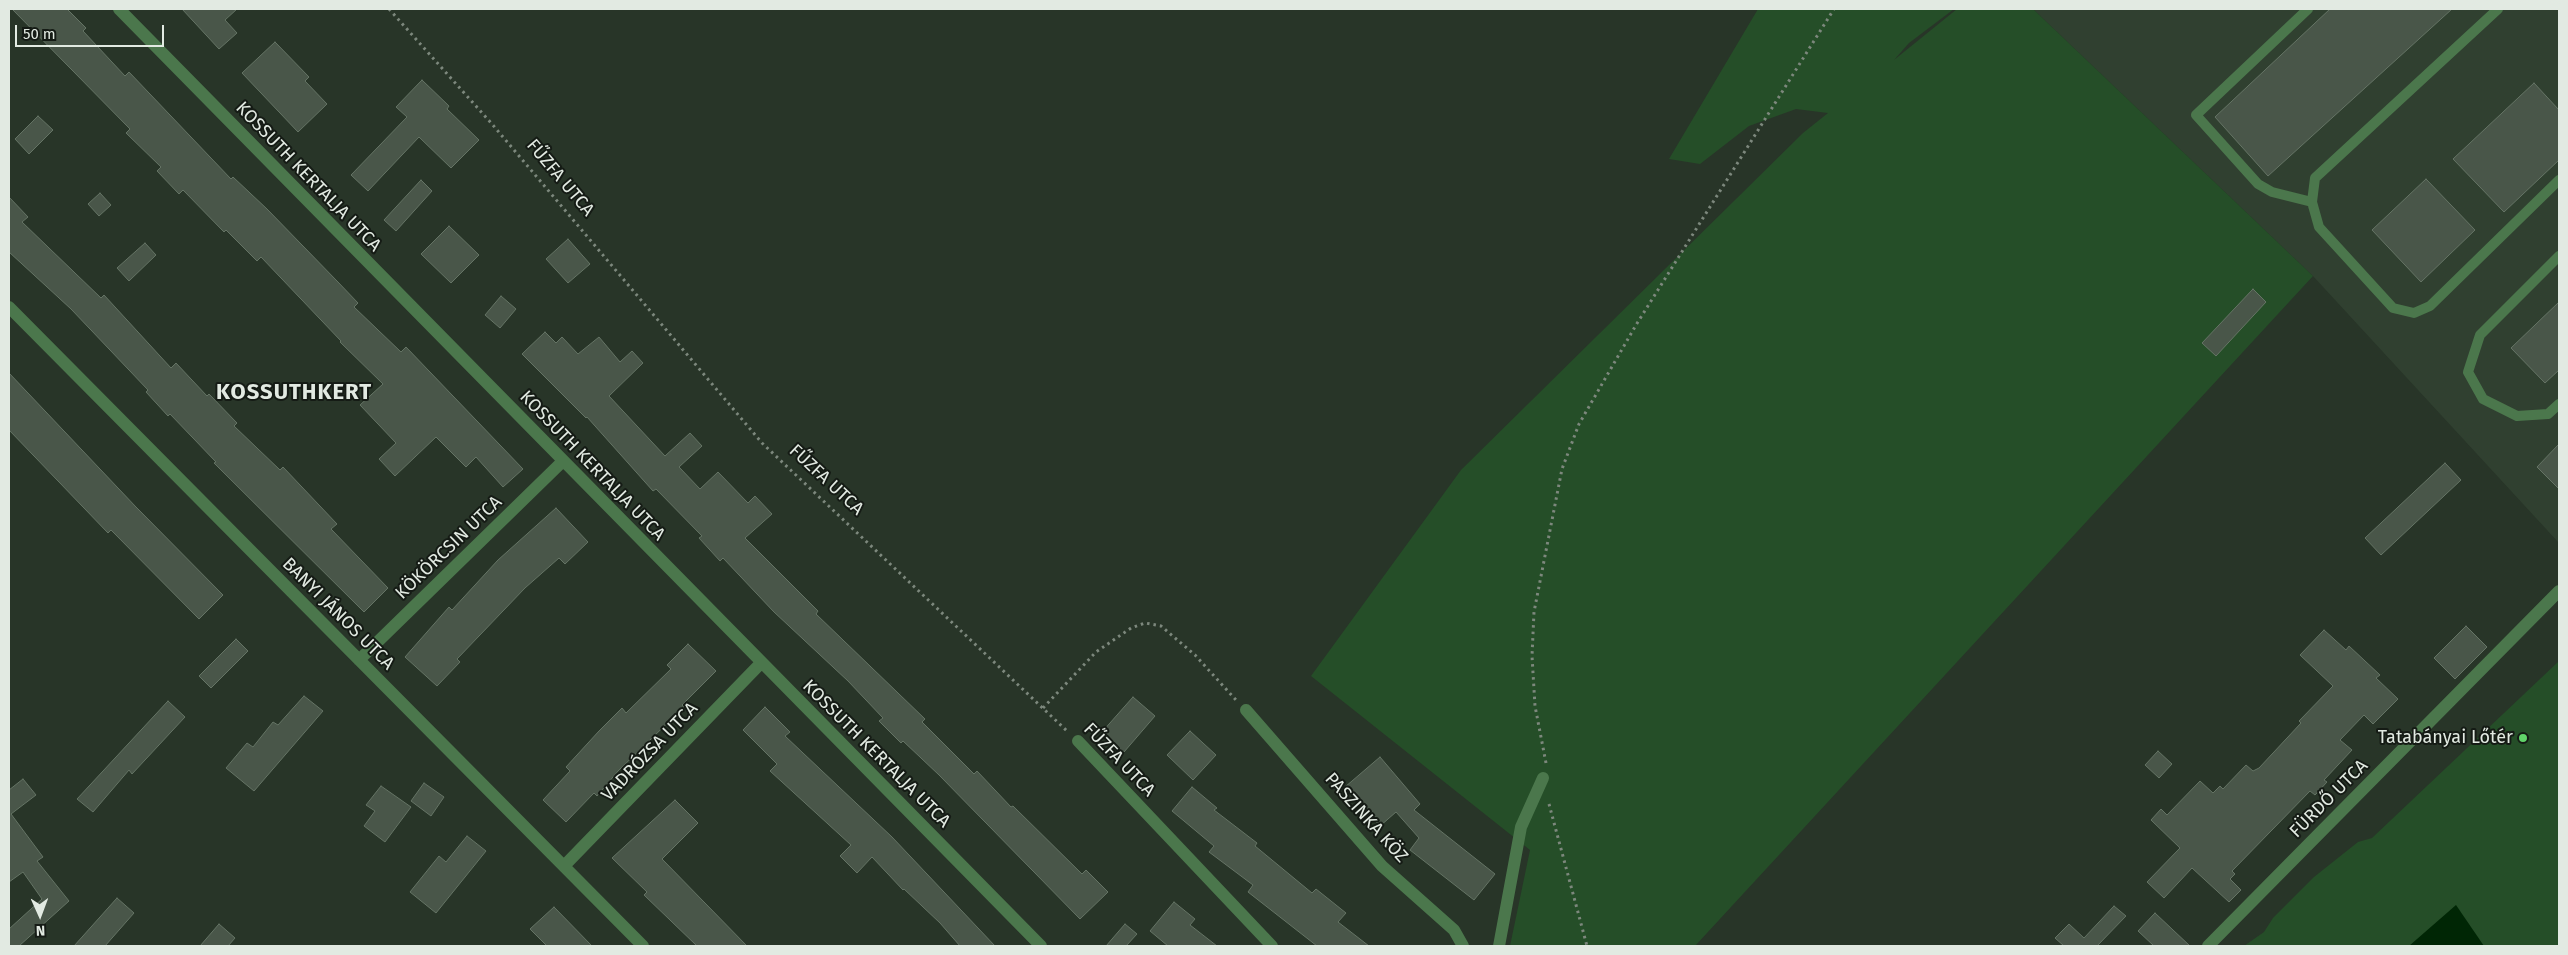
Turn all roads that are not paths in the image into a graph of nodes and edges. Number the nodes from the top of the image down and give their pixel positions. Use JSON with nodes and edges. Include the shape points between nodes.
{"nodes":[{"id":1,"x":119,"y":9,"type":"edge"},
{"id":2,"x":2308,"y":9,"type":"edge"},
{"id":3,"x":2498,"y":9,"type":"edge"},
{"id":4,"x":2559,"y":180,"type":"edge"},
{"id":5,"x":2312,"y":202,"type":"junction"},
{"id":6,"x":2559,"y":256,"type":"edge"},
{"id":7,"x":9,"y":307,"type":"edge"},
{"id":8,"x":2559,"y":404,"type":"edge"},
{"id":9,"x":563,"y":461,"type":"junction"},
{"id":10,"x":2559,"y":591,"type":"edge"},
{"id":11,"x":359,"y":660,"type":"junction"},
{"id":12,"x":761,"y":663,"type":"junction"},
{"id":13,"x":1246,"y":710,"type":"road end"},
{"id":14,"x":1078,"y":741,"type":"road end"},
{"id":15,"x":1543,"y":778,"type":"road end"},
{"id":16,"x":564,"y":866,"type":"junction"},
{"id":17,"x":643,"y":946,"type":"edge"},
{"id":18,"x":1041,"y":946,"type":"edge"},
{"id":19,"x":1272,"y":946,"type":"edge"},
{"id":20,"x":1463,"y":946,"type":"edge"},
{"id":21,"x":1499,"y":946,"type":"edge"},
{"id":22,"x":2208,"y":946,"type":"edge"}],
"edges":[{"from":1,"to":9,"type":"street","name":"KOSSUTH KERTALJA UTCA"},
{"from":2,"to":5,"type":"lane","via":[[2196,115],[2258,184],[2272,192]]},
{"from":3,"to":5,"type":"lane","via":[[2315,178]]},
{"from":4,"to":5,"type":"lane","via":[[2430,306],[2414,313],[2393,308],[2319,227]]},
{"from":6,"to":8,"type":"lane","via":[[2480,335],[2468,372],[2483,399],[2517,416],[2548,414]]},
{"from":7,"to":11,"type":"street","name":"BANYI JÁNOS UTCA"},
{"from":9,"to":11,"type":"street","name":"KÖKÖRCSIN UTCA"},
{"from":9,"to":12,"type":"street","name":"KOSSUTH KERTALJA UTCA"},
{"from":10,"to":22,"type":"street","name":"FÜRDŐ UTCA"},
{"from":11,"to":16,"type":"street","name":"BANYI JÁNOS UTCA"},
{"from":12,"to":16,"type":"street","name":"VADRÓZSA UTCA"},
{"from":12,"to":18,"type":"street","name":"KOSSUTH KERTALJA UTCA"},
{"from":13,"to":20,"type":"street","name":"PASZINKA KÖZ","via":[[1382,866],[1454,930]]},
{"from":14,"to":19,"type":"street","name":"FŰZFA UTCA"},
{"from":15,"to":21,"type":"street","via":[[1521,827]]},
{"from":16,"to":17,"type":"street","name":"BANYI JÁNOS UTCA"}]}
